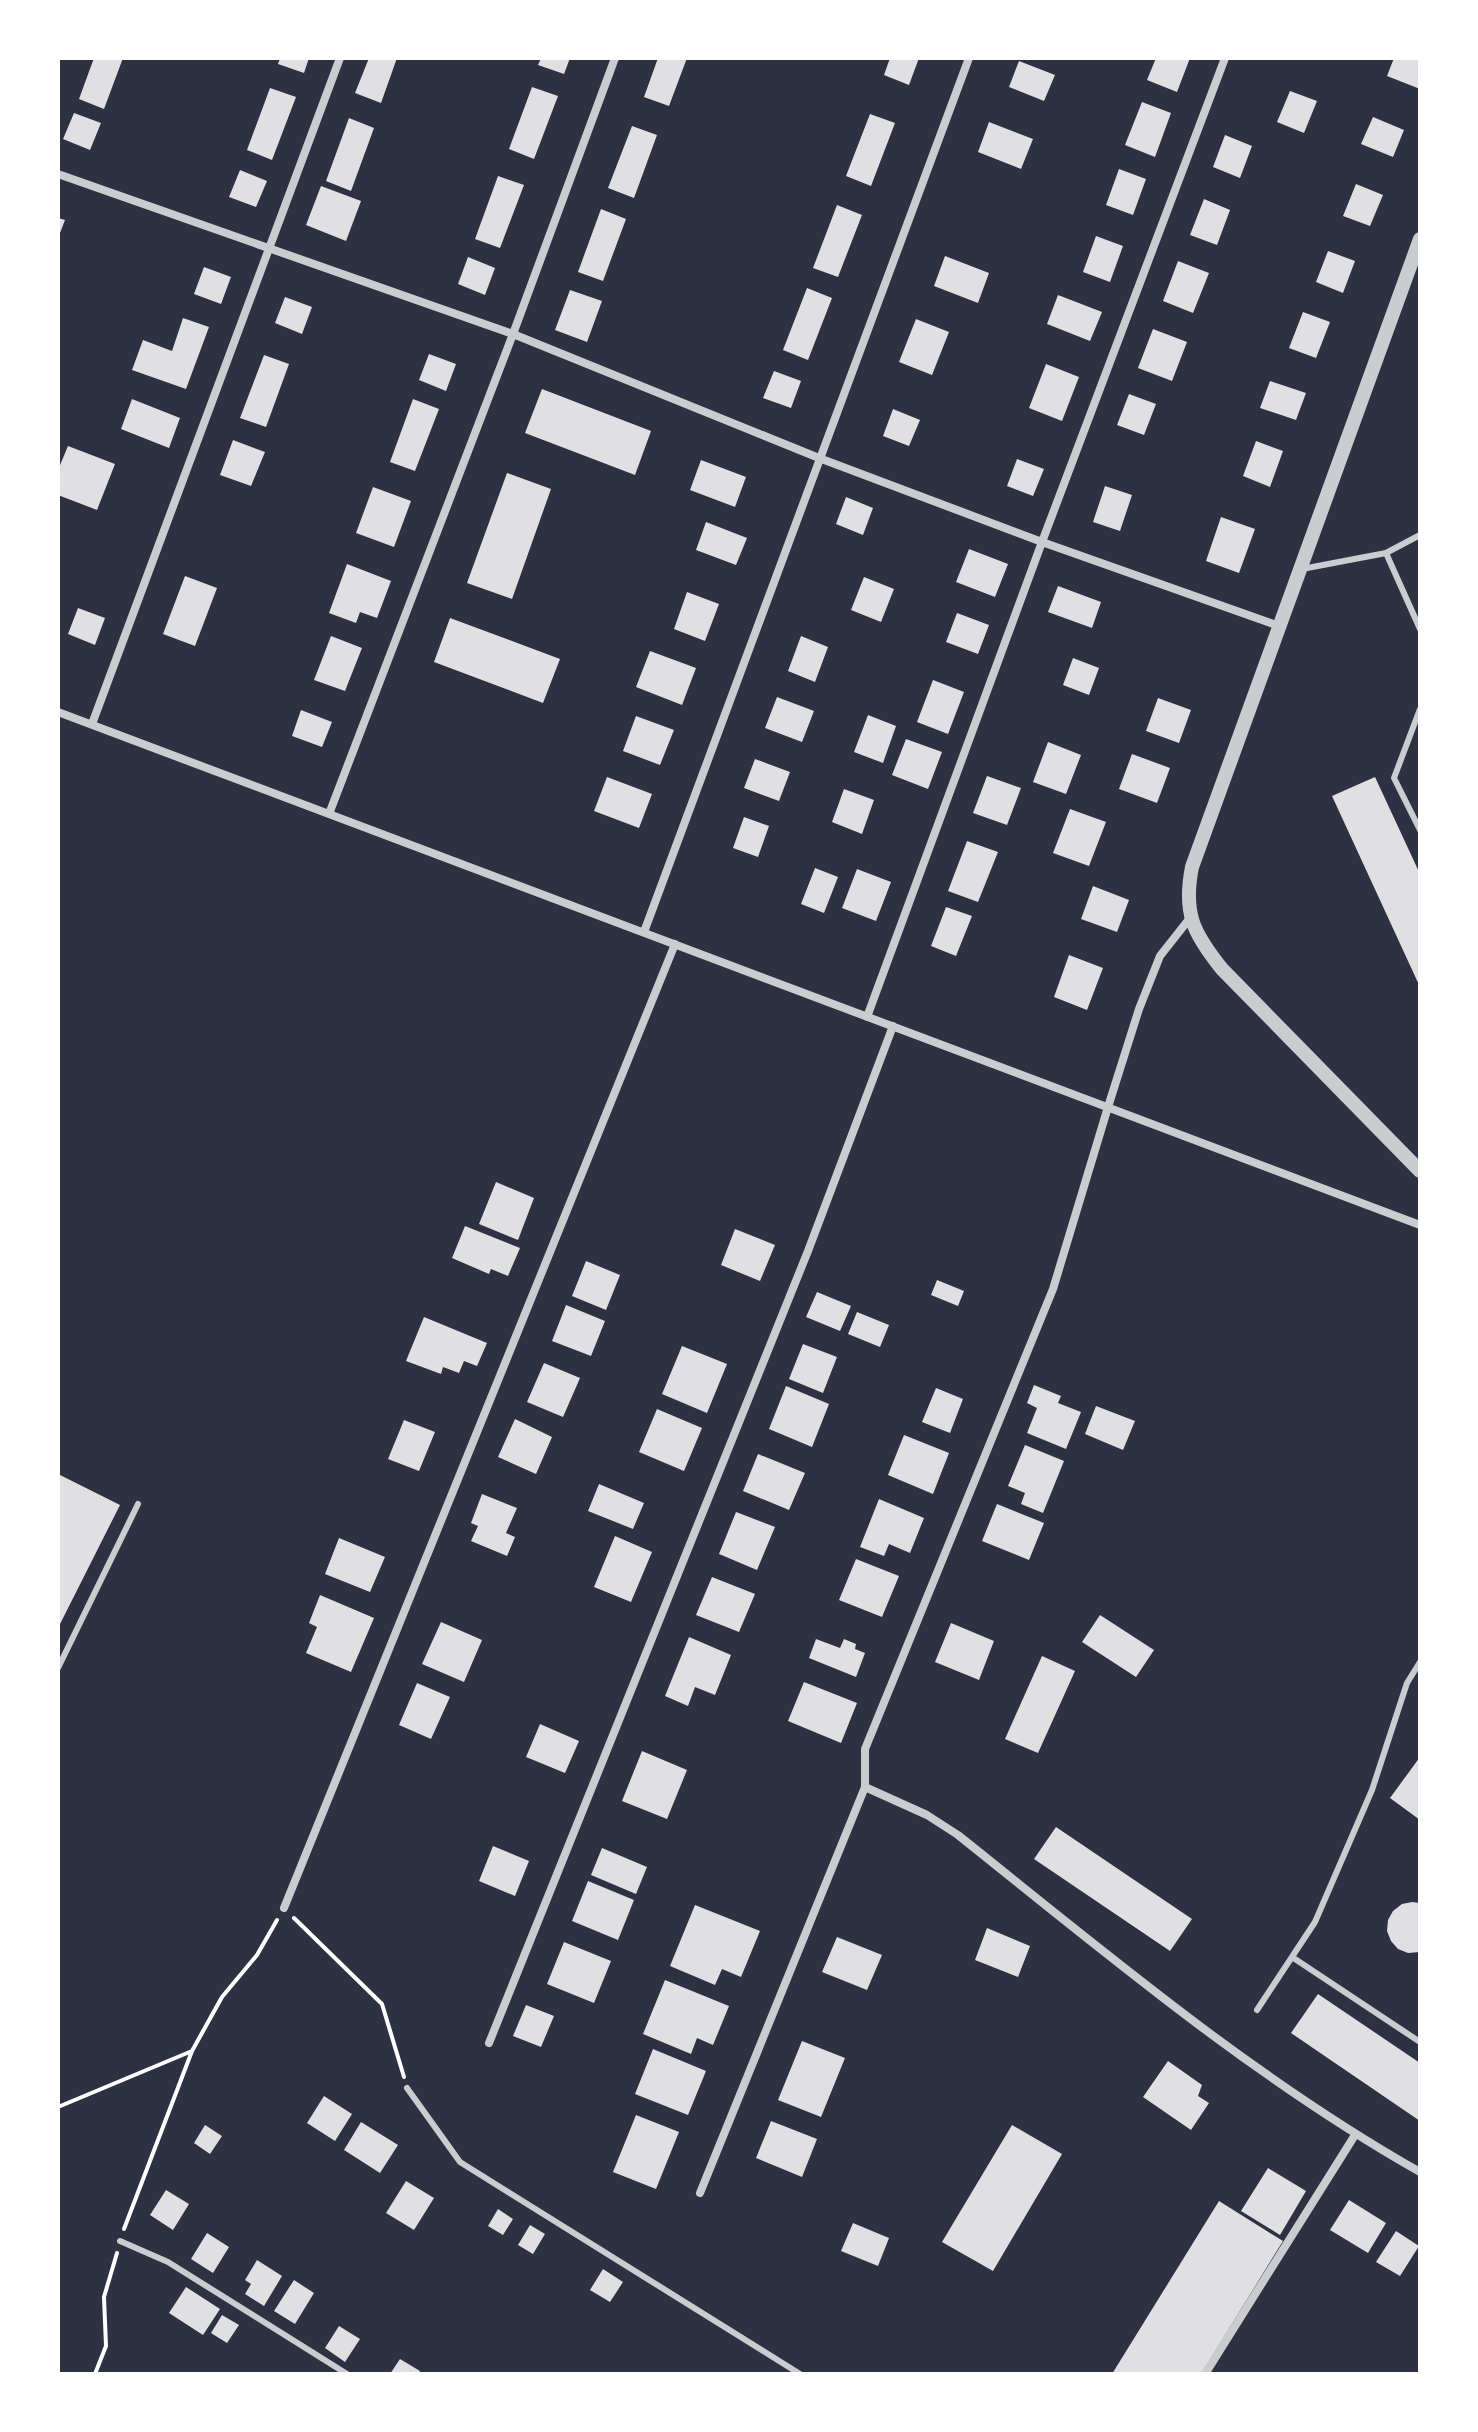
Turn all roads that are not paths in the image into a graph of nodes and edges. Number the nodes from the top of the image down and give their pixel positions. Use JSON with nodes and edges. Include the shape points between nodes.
{"nodes":[{"id":1,"x":340,"y":58,"type":"edge"},
{"id":2,"x":615,"y":58,"type":"edge"},
{"id":3,"x":969,"y":58,"type":"edge"},
{"id":4,"x":1225,"y":58,"type":"edge"},
{"id":5,"x":58,"y":174,"type":"edge"},
{"id":6,"x":1420,"y":239,"type":"edge"},
{"id":7,"x":269,"y":248,"type":"junction"},
{"id":8,"x":513,"y":334,"type":"junction"},
{"id":9,"x":819,"y":458,"type":"junction"},
{"id":10,"x":1420,"y":535,"type":"edge"},
{"id":11,"x":1042,"y":542,"type":"junction"},
{"id":12,"x":1386,"y":553,"type":"junction"},
{"id":13,"x":1302,"y":569,"type":"junction"},
{"id":14,"x":1279,"y":626,"type":"junction"},
{"id":15,"x":1420,"y":629,"type":"edge"},
{"id":16,"x":1420,"y":709,"type":"edge"},
{"id":17,"x":58,"y":712,"type":"edge"},
{"id":18,"x":92,"y":724,"type":"junction"},
{"id":19,"x":329,"y":814,"type":"junction"},
{"id":20,"x":1420,"y":830,"type":"edge"},
{"id":21,"x":1190,"y":918,"type":"junction"},
{"id":22,"x":644,"y":932,"type":"junction"},
{"id":23,"x":675,"y":944,"type":"junction"},
{"id":24,"x":867,"y":1017,"type":"junction"},
{"id":25,"x":893,"y":1026,"type":"junction"},
{"id":26,"x":1108,"y":1107,"type":"junction"},
{"id":27,"x":1420,"y":1171,"type":"edge"},
{"id":28,"x":1420,"y":1225,"type":"edge"},
{"id":29,"x":138,"y":1504,"type":"dead end"},
{"id":30,"x":1420,"y":1662,"type":"edge"},
{"id":31,"x":58,"y":1668,"type":"edge"},
{"id":32,"x":865,"y":1787,"type":"junction"},
{"id":33,"x":284,"y":1908,"type":"road end"},
{"id":34,"x":1292,"y":1957,"type":"junction"},
{"id":35,"x":1257,"y":2010,"type":"dead end"},
{"id":36,"x":1420,"y":2042,"type":"edge"},
{"id":37,"x":489,"y":2043,"type":"dead end"},
{"id":38,"x":407,"y":2088,"type":"road end"},
{"id":39,"x":1355,"y":2135,"type":"junction"},
{"id":40,"x":1420,"y":2172,"type":"edge"},
{"id":41,"x":700,"y":2193,"type":"dead end"},
{"id":42,"x":120,"y":2241,"type":"road end"},
{"id":43,"x":347,"y":2374,"type":"edge"},
{"id":44,"x":800,"y":2374,"type":"edge"},
{"id":45,"x":1205,"y":2374,"type":"edge"}],
"edges":[{"from":1,"to":7,"type":"street"},
{"from":2,"to":8,"type":"street"},
{"from":3,"to":9,"type":"street"},
{"from":4,"to":11,"type":"street"},
{"from":5,"to":7,"type":"street"},
{"from":6,"to":13,"type":"street"},
{"from":7,"to":8,"type":"street"},
{"from":7,"to":18,"type":"street"},
{"from":8,"to":9,"type":"street"},
{"from":8,"to":19,"type":"street"},
{"from":9,"to":11,"type":"street"},
{"from":9,"to":22,"type":"street"},
{"from":10,"to":12,"type":"lane"},
{"from":11,"to":14,"type":"street"},
{"from":11,"to":24,"type":"street"},
{"from":12,"to":13,"type":"lane"},
{"from":12,"to":15,"type":"lane"},
{"from":13,"to":14,"type":"street"},
{"from":14,"to":21,"type":"street","via":[[1192,867],[1187,892]]},
{"from":16,"to":20,"type":"lane","via":[[1394,778]]},
{"from":17,"to":18,"type":"street"},
{"from":18,"to":19,"type":"street"},
{"from":19,"to":22,"type":"street"},
{"from":21,"to":26,"type":"street","via":[[1160,956]]},
{"from":21,"to":27,"type":"street","via":[[1222,969]]},
{"from":22,"to":23,"type":"street"},
{"from":23,"to":24,"type":"street"},
{"from":23,"to":33,"type":"street"},
{"from":24,"to":25,"type":"street"},
{"from":25,"to":26,"type":"street"},
{"from":25,"to":37,"type":"street","via":[[808,1251]]},
{"from":26,"to":28,"type":"street"},
{"from":26,"to":32,"type":"street","via":[[1053,1289],[865,1749]]},
{"from":29,"to":31,"type":"lane"},
{"from":30,"to":34,"type":"lane","via":[[1407,1683],[1372,1790],[1315,1922]]},
{"from":32,"to":39,"type":"street","via":[[958,1835],[1171,2003]]},
{"from":32,"to":41,"type":"street"},
{"from":34,"to":35,"type":"lane"},
{"from":34,"to":36,"type":"lane"},
{"from":38,"to":44,"type":"lane","via":[[460,2162]]},
{"from":39,"to":40,"type":"street"},
{"from":39,"to":45,"type":"street"},
{"from":42,"to":43,"type":"lane","via":[[168,2262]]}]}
